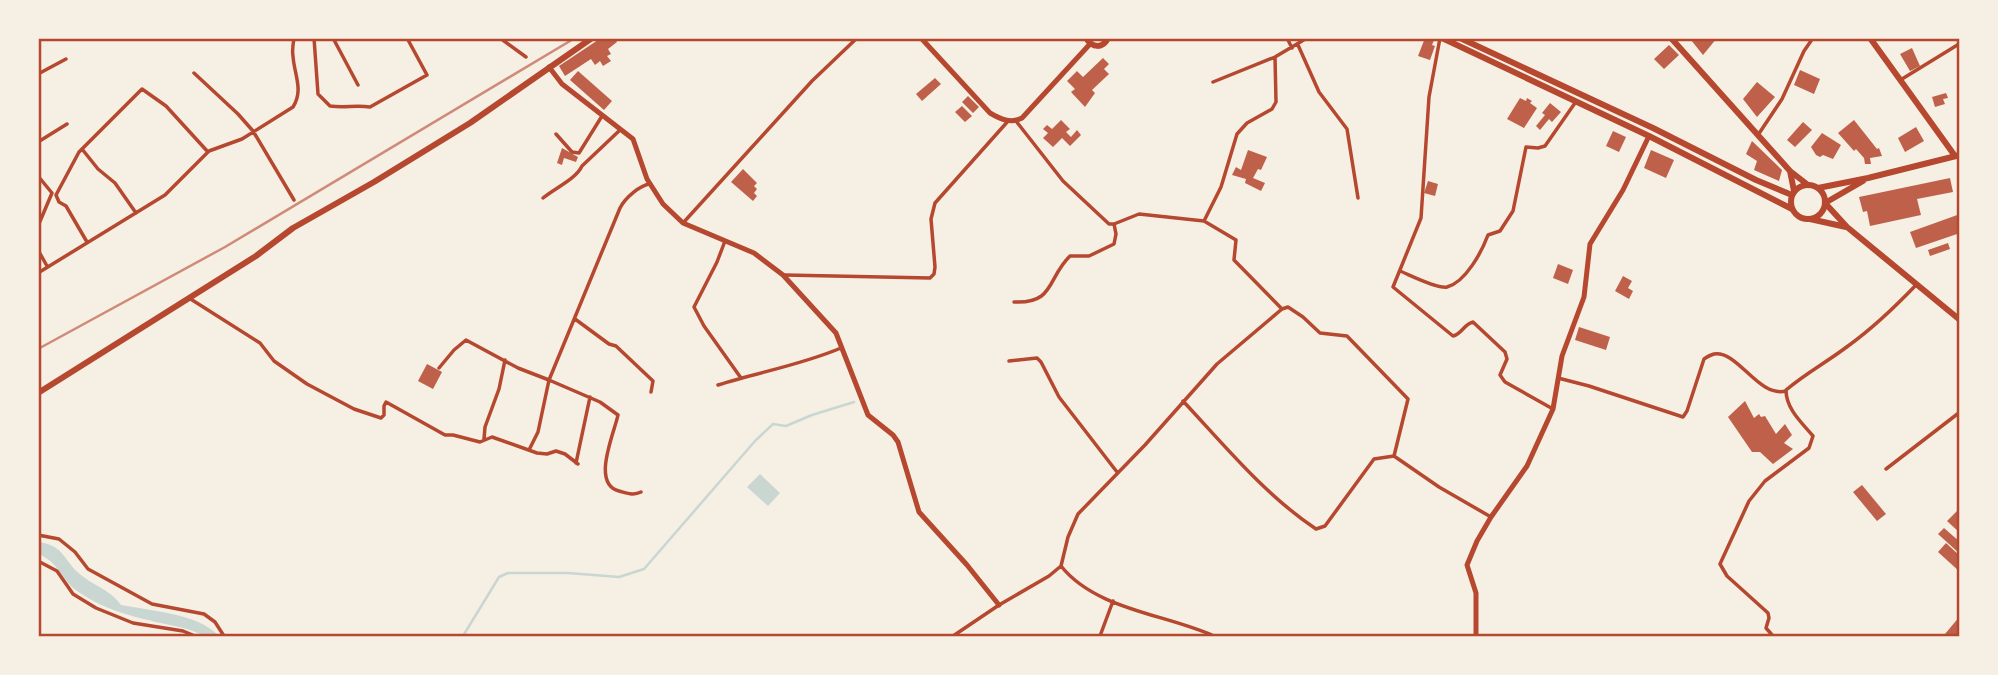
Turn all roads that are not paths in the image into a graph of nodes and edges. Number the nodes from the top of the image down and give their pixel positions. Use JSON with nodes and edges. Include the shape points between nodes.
{"nodes":[{"id":1,"x":294,"y":38,"type":"edge"},
{"id":2,"x":314,"y":38,"type":"edge"},
{"id":3,"x":333,"y":38,"type":"edge"},
{"id":4,"x":407,"y":38,"type":"edge"},
{"id":5,"x":500,"y":38,"type":"edge"},
{"id":6,"x":592,"y":38,"type":"edge"},
{"id":7,"x":857,"y":38,"type":"edge"},
{"id":8,"x":921,"y":38,"type":"edge"},
{"id":9,"x":1108,"y":38,"type":"edge"},
{"id":10,"x":1287,"y":38,"type":"edge"},
{"id":11,"x":1307,"y":38,"type":"edge"},
{"id":12,"x":1441,"y":38,"type":"edge"},
{"id":13,"x":1460,"y":38,"type":"edge"},
{"id":14,"x":1671,"y":38,"type":"edge"},
{"id":15,"x":1813,"y":38,"type":"edge"},
{"id":16,"x":1870,"y":38,"type":"edge"},
{"id":17,"x":1088,"y":41,"type":"edge"},
{"id":18,"x":1959,"y":44,"type":"edge"},
{"id":19,"x":1298,"y":45,"type":"junction"},
{"id":20,"x":1292,"y":48,"type":"junction"},
{"id":21,"x":526,"y":57,"type":"dead end"},
{"id":22,"x":1275,"y":57,"type":"junction"},
{"id":23,"x":66,"y":59,"type":"dead end"},
{"id":24,"x":549,"y":67,"type":"junction"},
{"id":25,"x":194,"y":73,"type":"dead end"},
{"id":26,"x":38,"y":74,"type":"edge"},
{"id":27,"x":1900,"y":80,"type":"junction"},
{"id":28,"x":1213,"y":82,"type":"dead end"},
{"id":29,"x":358,"y":85,"type":"dead end"},
{"id":30,"x":1579,"y":94,"type":"junction"},
{"id":31,"x":1575,"y":102,"type":"junction"},
{"id":32,"x":602,"y":116,"type":"junction"},
{"id":33,"x":1013,"y":120,"type":"junction"},
{"id":34,"x":67,"y":124,"type":"dead end"},
{"id":35,"x":1653,"y":128,"type":"junction"},
{"id":36,"x":622,"y":129,"type":"junction"},
{"id":37,"x":253,"y":131,"type":"junction"},
{"id":38,"x":556,"y":134,"type":"dead end"},
{"id":39,"x":1758,"y":135,"type":"junction"},
{"id":40,"x":1649,"y":136,"type":"junction"},
{"id":41,"x":38,"y":142,"type":"edge"},
{"id":42,"x":82,"y":149,"type":"junction"},
{"id":43,"x":208,"y":152,"type":"junction"},
{"id":44,"x":1957,"y":155,"type":"edge"},
{"id":45,"x":1790,"y":172,"type":"junction"},
{"id":46,"x":38,"y":176,"type":"edge"},
{"id":47,"x":1868,"y":178,"type":"junction"},
{"id":48,"x":650,"y":184,"type":"junction"},
{"id":49,"x":1808,"y":185,"type":"junction"},
{"id":50,"x":1818,"y":188,"type":"junction"},
{"id":51,"x":1793,"y":193,"type":"junction"},
{"id":52,"x":543,"y":198,"type":"dead end"},
{"id":53,"x":1358,"y":198,"type":"dead end"},
{"id":54,"x":294,"y":200,"type":"dead end"},
{"id":55,"x":1825,"y":203,"type":"junction"},
{"id":56,"x":1792,"y":209,"type":"junction"},
{"id":57,"x":136,"y":213,"type":"junction"},
{"id":58,"x":1810,"y":219,"type":"junction"},
{"id":59,"x":1204,"y":221,"type":"junction"},
{"id":60,"x":683,"y":223,"type":"junction"},
{"id":61,"x":1114,"y":224,"type":"junction"},
{"id":62,"x":38,"y":226,"type":"edge"},
{"id":63,"x":1847,"y":227,"type":"junction"},
{"id":64,"x":725,"y":241,"type":"junction"},
{"id":65,"x":87,"y":242,"type":"junction"},
{"id":66,"x":38,"y":250,"type":"edge"},
{"id":67,"x":47,"y":266,"type":"junction"},
{"id":68,"x":1399,"y":271,"type":"junction"},
{"id":69,"x":38,"y":273,"type":"edge"},
{"id":70,"x":783,"y":275,"type":"junction"},
{"id":71,"x":1917,"y":284,"type":"junction"},
{"id":72,"x":189,"y":298,"type":"junction"},
{"id":73,"x":1014,"y":302,"type":"dead end"},
{"id":74,"x":1282,"y":309,"type":"junction"},
{"id":75,"x":575,"y":319,"type":"junction"},
{"id":76,"x":1959,"y":320,"type":"edge"},
{"id":77,"x":841,"y":348,"type":"junction"},
{"id":78,"x":505,"y":360,"type":"junction"},
{"id":79,"x":1009,"y":361,"type":"dead end"},
{"id":80,"x":439,"y":368,"type":"dead end"},
{"id":81,"x":741,"y":378,"type":"junction"},
{"id":82,"x":1558,"y":378,"type":"junction"},
{"id":83,"x":549,"y":380,"type":"junction"},
{"id":84,"x":718,"y":385,"type":"dead end"},
{"id":85,"x":1786,"y":390,"type":"junction"},
{"id":86,"x":651,"y":392,"type":"dead end"},
{"id":87,"x":38,"y":393,"type":"edge"},
{"id":88,"x":590,"y":397,"type":"junction"},
{"id":89,"x":1183,"y":401,"type":"junction"},
{"id":90,"x":1553,"y":410,"type":"junction"},
{"id":91,"x":1959,"y":412,"type":"edge"},
{"id":92,"x":484,"y":440,"type":"junction"},
{"id":93,"x":529,"y":450,"type":"junction"},
{"id":94,"x":1394,"y":456,"type":"junction"},
{"id":95,"x":1886,"y":469,"type":"dead end"},
{"id":96,"x":1117,"y":472,"type":"junction"},
{"id":97,"x":641,"y":492,"type":"dead end"},
{"id":98,"x":1491,"y":517,"type":"junction"},
{"id":99,"x":38,"y":535,"type":"edge"},
{"id":100,"x":38,"y":561,"type":"edge"},
{"id":101,"x":1061,"y":566,"type":"junction"},
{"id":102,"x":1113,"y":601,"type":"junction"},
{"id":103,"x":999,"y":605,"type":"junction"},
{"id":104,"x":195,"y":636,"type":"edge"},
{"id":105,"x":224,"y":636,"type":"edge"},
{"id":106,"x":953,"y":636,"type":"edge"},
{"id":107,"x":1100,"y":636,"type":"edge"},
{"id":108,"x":1211,"y":636,"type":"edge"},
{"id":109,"x":1476,"y":636,"type":"edge"},
{"id":110,"x":1773,"y":636,"type":"edge"}],
"edges":[{"from":1,"to":37,"type":"street","via":[[297,101]]},
{"from":2,"to":4,"type":"street","via":[[318,94],[330,106],[370,107],[427,75]]},
{"from":3,"to":29,"type":"street"},
{"from":5,"to":21,"type":"street"},
{"from":6,"to":24,"type":"main road"},
{"from":7,"to":60,"type":"street"},
{"from":8,"to":33,"type":"street","via":[[990,113]]},
{"from":9,"to":17,"type":"main road","via":[[1101,46]]},
{"from":10,"to":20,"type":"street"},
{"from":11,"to":19,"type":"street"},
{"from":12,"to":31,"type":"main road"},
{"from":12,"to":68,"type":"street","via":[[1429,97],[1421,218]]},
{"from":13,"to":30,"type":"main road"},
{"from":14,"to":39,"type":"main road"},
{"from":15,"to":39,"type":"street"},
{"from":16,"to":27,"type":"main road"},
{"from":17,"to":33,"type":"street","via":[[1022,118]]},
{"from":18,"to":27,"type":"street"},
{"from":19,"to":20,"type":"street"},
{"from":19,"to":53,"type":"street","via":[[1319,92],[1347,130]]},
{"from":20,"to":22,"type":"street"},
{"from":22,"to":28,"type":"street"},
{"from":22,"to":59,"type":"street","via":[[1276,102],[1237,134],[1221,187]]},
{"from":23,"to":26,"type":"street"},
{"from":24,"to":32,"type":"street","via":[[562,84]]},
{"from":24,"to":72,"type":"main road","via":[[470,123],[334,202]]},
{"from":25,"to":37,"type":"street"},
{"from":27,"to":44,"type":"main road"},
{"from":30,"to":31,"type":"main road"},
{"from":30,"to":35,"type":"main road"},
{"from":31,"to":40,"type":"main road"},
{"from":31,"to":68,"type":"street","via":[[1545,146],[1526,147],[1513,211],[1500,231],[1488,235],[1464,276],[1447,287]]},
{"from":32,"to":36,"type":"street"},
{"from":32,"to":38,"type":"street","via":[[579,153],[572,152]]},
{"from":33,"to":61,"type":"street","via":[[1063,181]]},
{"from":33,"to":70,"type":"street","via":[[935,203],[931,219],[935,267],[930,278]]},
{"from":34,"to":41,"type":"street"},
{"from":35,"to":40,"type":"main road"},
{"from":35,"to":51,"type":"main road"},
{"from":36,"to":48,"type":"street","via":[[635,143]]},
{"from":36,"to":52,"type":"street","via":[[579,174]]},
{"from":37,"to":43,"type":"street"},
{"from":37,"to":54,"type":"street"},
{"from":39,"to":45,"type":"main road"},
{"from":40,"to":56,"type":"main road"},
{"from":40,"to":82,"type":"street","via":[[1590,244],[1584,298]]},
{"from":42,"to":43,"type":"street","via":[[142,89],[166,106]]},
{"from":42,"to":57,"type":"street"},
{"from":42,"to":65,"type":"street","via":[[56,197]]},
{"from":43,"to":57,"type":"street","via":[[179,183]]},
{"from":44,"to":47,"type":"main road"},
{"from":45,"to":49,"type":"main road"},
{"from":45,"to":51,"type":"main road"},
{"from":46,"to":62,"type":"street","via":[[52,192]]},
{"from":47,"to":50,"type":"main road"},
{"from":47,"to":55,"type":"main road"},
{"from":48,"to":60,"type":"street"},
{"from":48,"to":75,"type":"street","via":[[623,202]]},
{"from":49,"to":50,"type":"main road"},
{"from":49,"to":51,"type":"main road"},
{"from":50,"to":55,"type":"main road"},
{"from":51,"to":56,"type":"main road"},
{"from":55,"to":58,"type":"main road","via":[[1819,215]]},
{"from":55,"to":63,"type":"main road"},
{"from":56,"to":58,"type":"main road"},
{"from":57,"to":65,"type":"street"},
{"from":58,"to":63,"type":"main road"},
{"from":59,"to":61,"type":"street","via":[[1139,214]]},
{"from":59,"to":74,"type":"street","via":[[1236,240],[1234,260]]},
{"from":60,"to":64,"type":"street"},
{"from":61,"to":73,"type":"street","via":[[1114,244],[1089,256],[1070,256],[1047,293],[1024,303]]},
{"from":63,"to":71,"type":"main road"},
{"from":64,"to":70,"type":"street","via":[[754,253]]},
{"from":64,"to":81,"type":"street","via":[[694,307]]},
{"from":65,"to":67,"type":"street"},
{"from":66,"to":67,"type":"street"},
{"from":67,"to":69,"type":"street"},
{"from":68,"to":90,"type":"street","via":[[1393,287],[1400,294],[1452,336],[1473,322],[1505,352],[1500,375],[1505,382]]},
{"from":70,"to":77,"type":"street","via":[[836,334]]},
{"from":71,"to":76,"type":"main road"},
{"from":71,"to":85,"type":"street","via":[[1885,317]]},
{"from":72,"to":87,"type":"main road"},
{"from":72,"to":92,"type":"street","via":[[260,343],[287,370],[354,409],[381,418],[386,402],[446,435]]},
{"from":74,"to":89,"type":"street","via":[[1217,364]]},
{"from":74,"to":94,"type":"street","via":[[1288,307],[1320,333],[1346,336],[1408,399]]},
{"from":75,"to":83,"type":"street"},
{"from":75,"to":86,"type":"street","via":[[636,363],[653,381]]},
{"from":77,"to":81,"type":"street","via":[[791,367]]},
{"from":77,"to":103,"type":"street","via":[[868,415],[898,442],[919,512]]},
{"from":78,"to":80,"type":"street","via":[[464,340]]},
{"from":78,"to":83,"type":"street"},
{"from":78,"to":92,"type":"street"},
{"from":79,"to":96,"type":"street","via":[[1037,358],[1041,362],[1059,397]]},
{"from":81,"to":84,"type":"street"},
{"from":82,"to":85,"type":"street","via":[[1683,417],[1704,359],[1714,354],[1725,355],[1774,391]]},
{"from":82,"to":90,"type":"street"},
{"from":83,"to":88,"type":"street"},
{"from":83,"to":93,"type":"street","via":[[538,432]]},
{"from":85,"to":110,"type":"street","via":[[1790,408],[1813,442],[1749,500],[1720,564],[1768,613],[1766,628]]},
{"from":88,"to":93,"type":"street","via":[[577,463],[556,451]]},
{"from":88,"to":97,"type":"street","via":[[618,415],[605,467],[609,486],[634,495]]},
{"from":89,"to":94,"type":"street","via":[[1244,467],[1315,529],[1325,526],[1374,459]]},
{"from":89,"to":96,"type":"street"},
{"from":90,"to":98,"type":"street","via":[[1527,466]]},
{"from":91,"to":95,"type":"street"},
{"from":92,"to":93,"type":"street","via":[[492,438]]},
{"from":94,"to":98,"type":"street"},
{"from":96,"to":101,"type":"street","via":[[1078,514]]},
{"from":98,"to":109,"type":"street","via":[[1467,565],[1476,593]]},
{"from":99,"to":105,"type":"street","via":[[59,539],[88,569],[152,604],[204,614]]},
{"from":100,"to":104,"type":"street","via":[[57,571],[73,594],[96,608],[133,623]]},
{"from":101,"to":102,"type":"street","via":[[1070,578]]},
{"from":101,"to":103,"type":"street"},
{"from":102,"to":107,"type":"street"},
{"from":102,"to":108,"type":"street"},
{"from":103,"to":106,"type":"street"}]}
